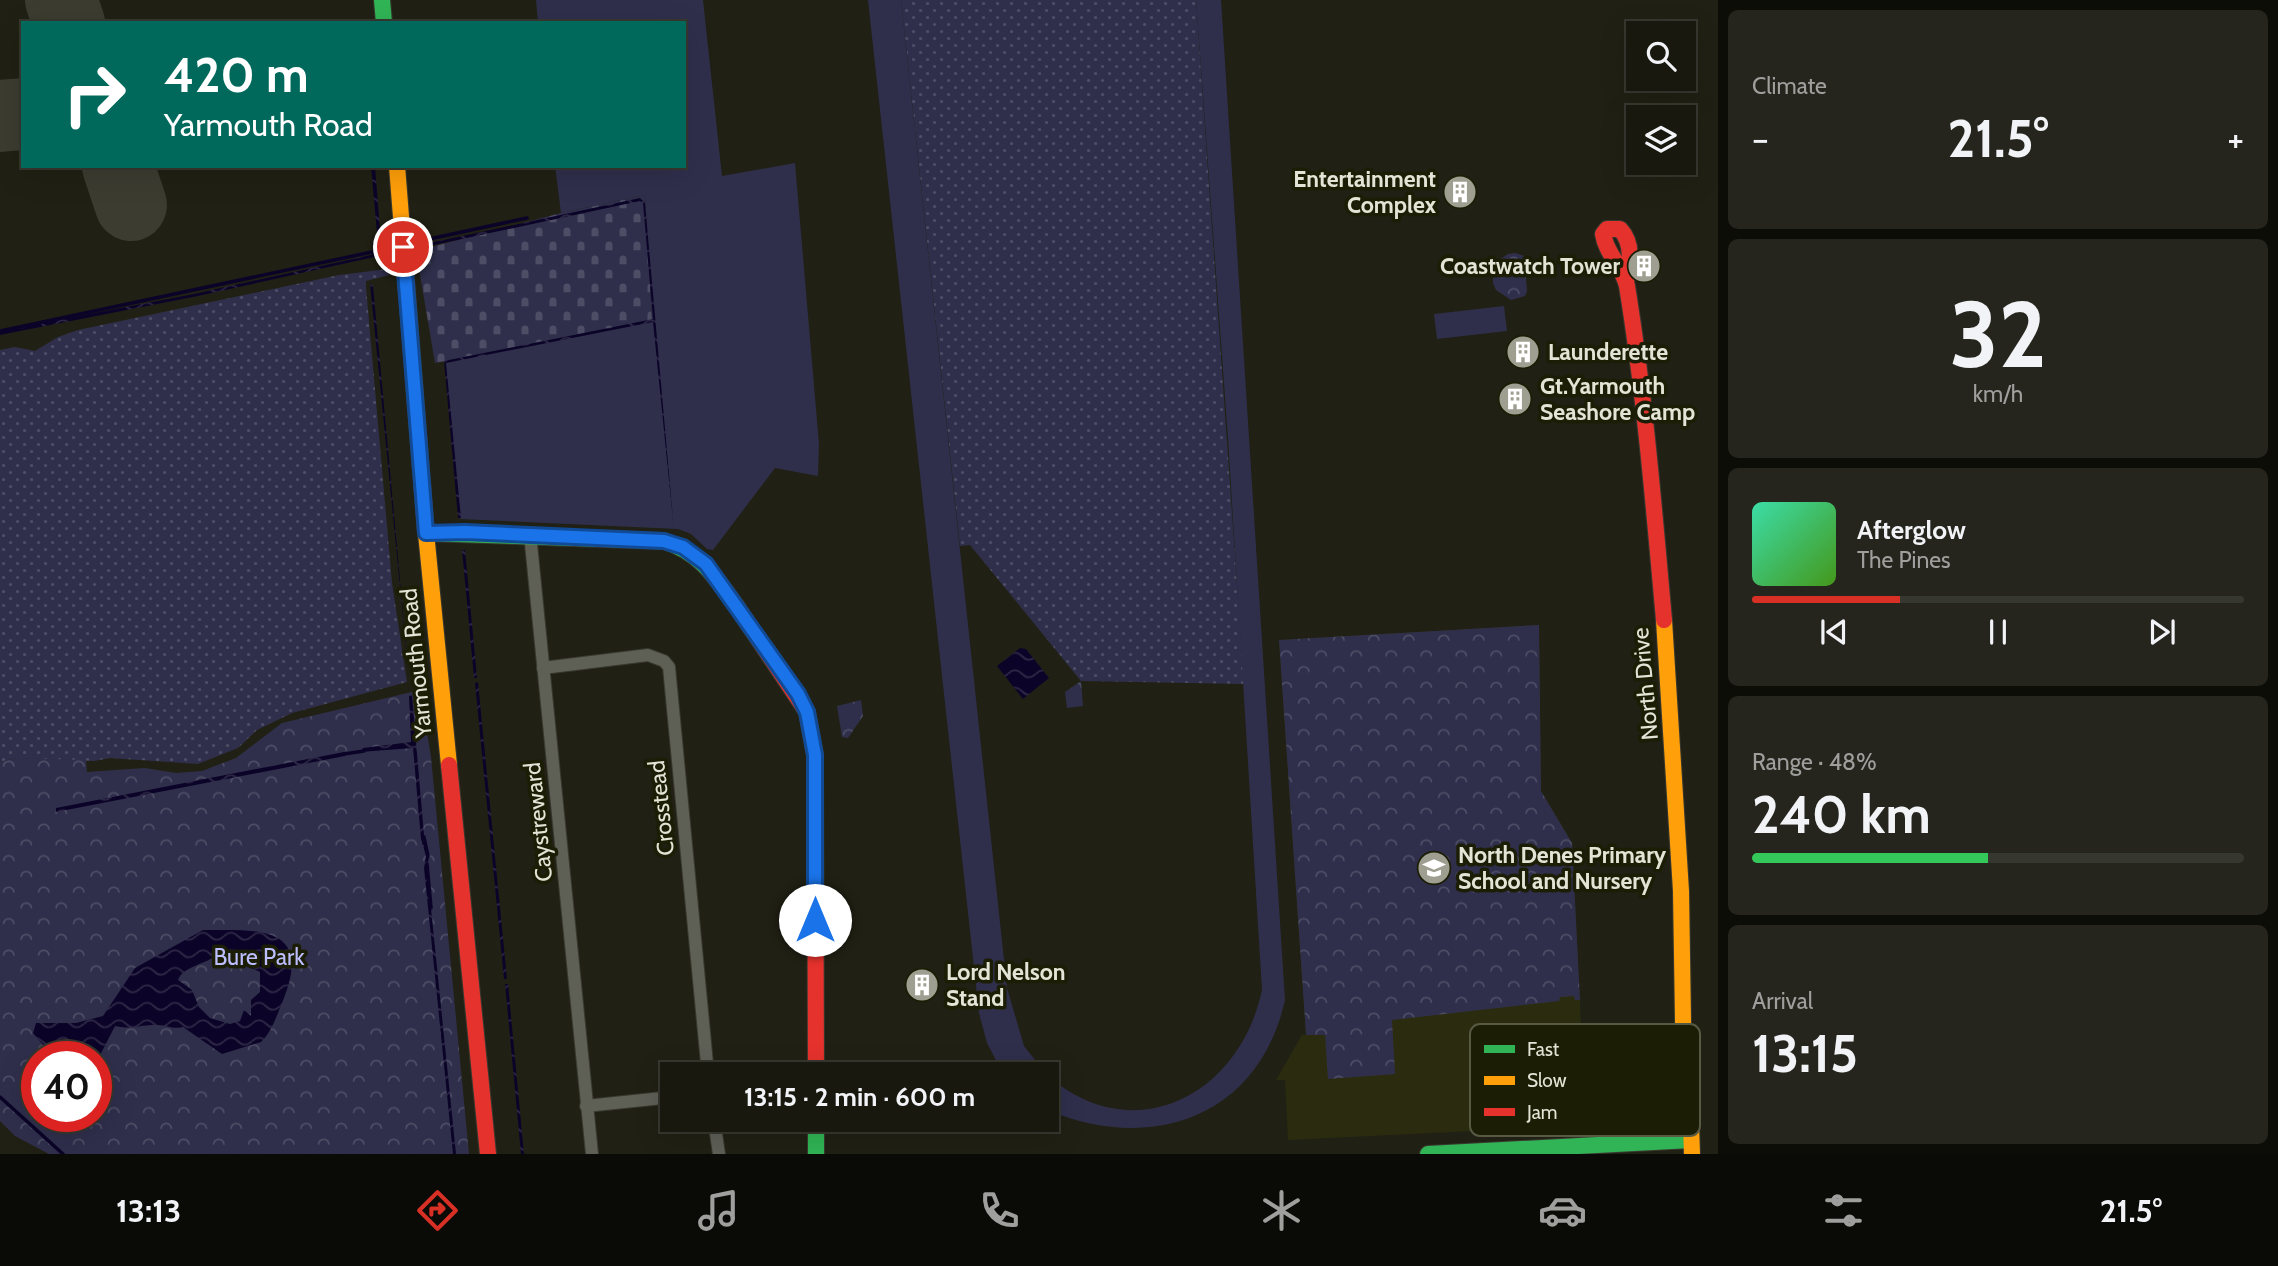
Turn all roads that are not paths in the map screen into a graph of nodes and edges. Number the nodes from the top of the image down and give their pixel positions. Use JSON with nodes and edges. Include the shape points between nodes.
{"nodes":[{"id":1,"x":382,"y":0,"type":"edge"},
{"id":2,"x":384,"y":21,"type":"edge"},
{"id":3,"x":397,"y":168,"type":"edge"},
{"id":4,"x":1626,"y":282,"type":"junction"},
{"id":5,"x":426,"y":533,"type":"junction"},
{"id":6,"x":530,"y":534,"type":"junction"},
{"id":7,"x":543,"y":668,"type":"junction"},
{"id":8,"x":1684,"y":1024,"type":"edge"},
{"id":9,"x":707,"y":1062,"type":"edge"},
{"id":10,"x":816,"y":1062,"type":"edge"},
{"id":11,"x":660,"y":1098,"type":"edge"},
{"id":12,"x":586,"y":1107,"type":"junction"},
{"id":13,"x":716,"y":1132,"type":"edge"},
{"id":14,"x":816,"y":1132,"type":"edge"},
{"id":15,"x":1687,"y":1149,"type":"edge"},
{"id":16,"x":488,"y":1154,"type":"edge"},
{"id":17,"x":592,"y":1154,"type":"edge"},
{"id":18,"x":719,"y":1154,"type":"edge"},
{"id":19,"x":816,"y":1154,"type":"edge"},
{"id":20,"x":1428,"y":1154,"type":"edge"}],
"edges":[{"from":1,"to":2,"type":"street"},
{"from":3,"to":5,"type":"street","name":"Yarmouth Road"},
{"from":4,"to":4,"type":"street","name":"North Drive","via":[[1605,248],[1607,229],[1624,231],[1630,264]]},
{"from":4,"to":8,"type":"street","name":"North Drive","via":[[1655,529],[1671,720]]},
{"from":5,"to":6,"type":"street"},
{"from":5,"to":16,"type":"street","name":"Yarmouth Road"},
{"from":6,"to":7,"type":"street","name":"Caystreward"},
{"from":6,"to":10,"type":"street","via":[[664,541],[696,555],[798,694],[811,722],[815,755]]},
{"from":7,"to":9,"type":"street","name":"Crosstead","via":[[648,655],[669,667]]},
{"from":7,"to":12,"type":"street","name":"Caystreward"},
{"from":11,"to":12,"type":"street"},
{"from":12,"to":17,"type":"street","name":"Caystreward"},
{"from":13,"to":18,"type":"street"},
{"from":14,"to":19,"type":"street"},
{"from":15,"to":20,"type":"street"}]}
